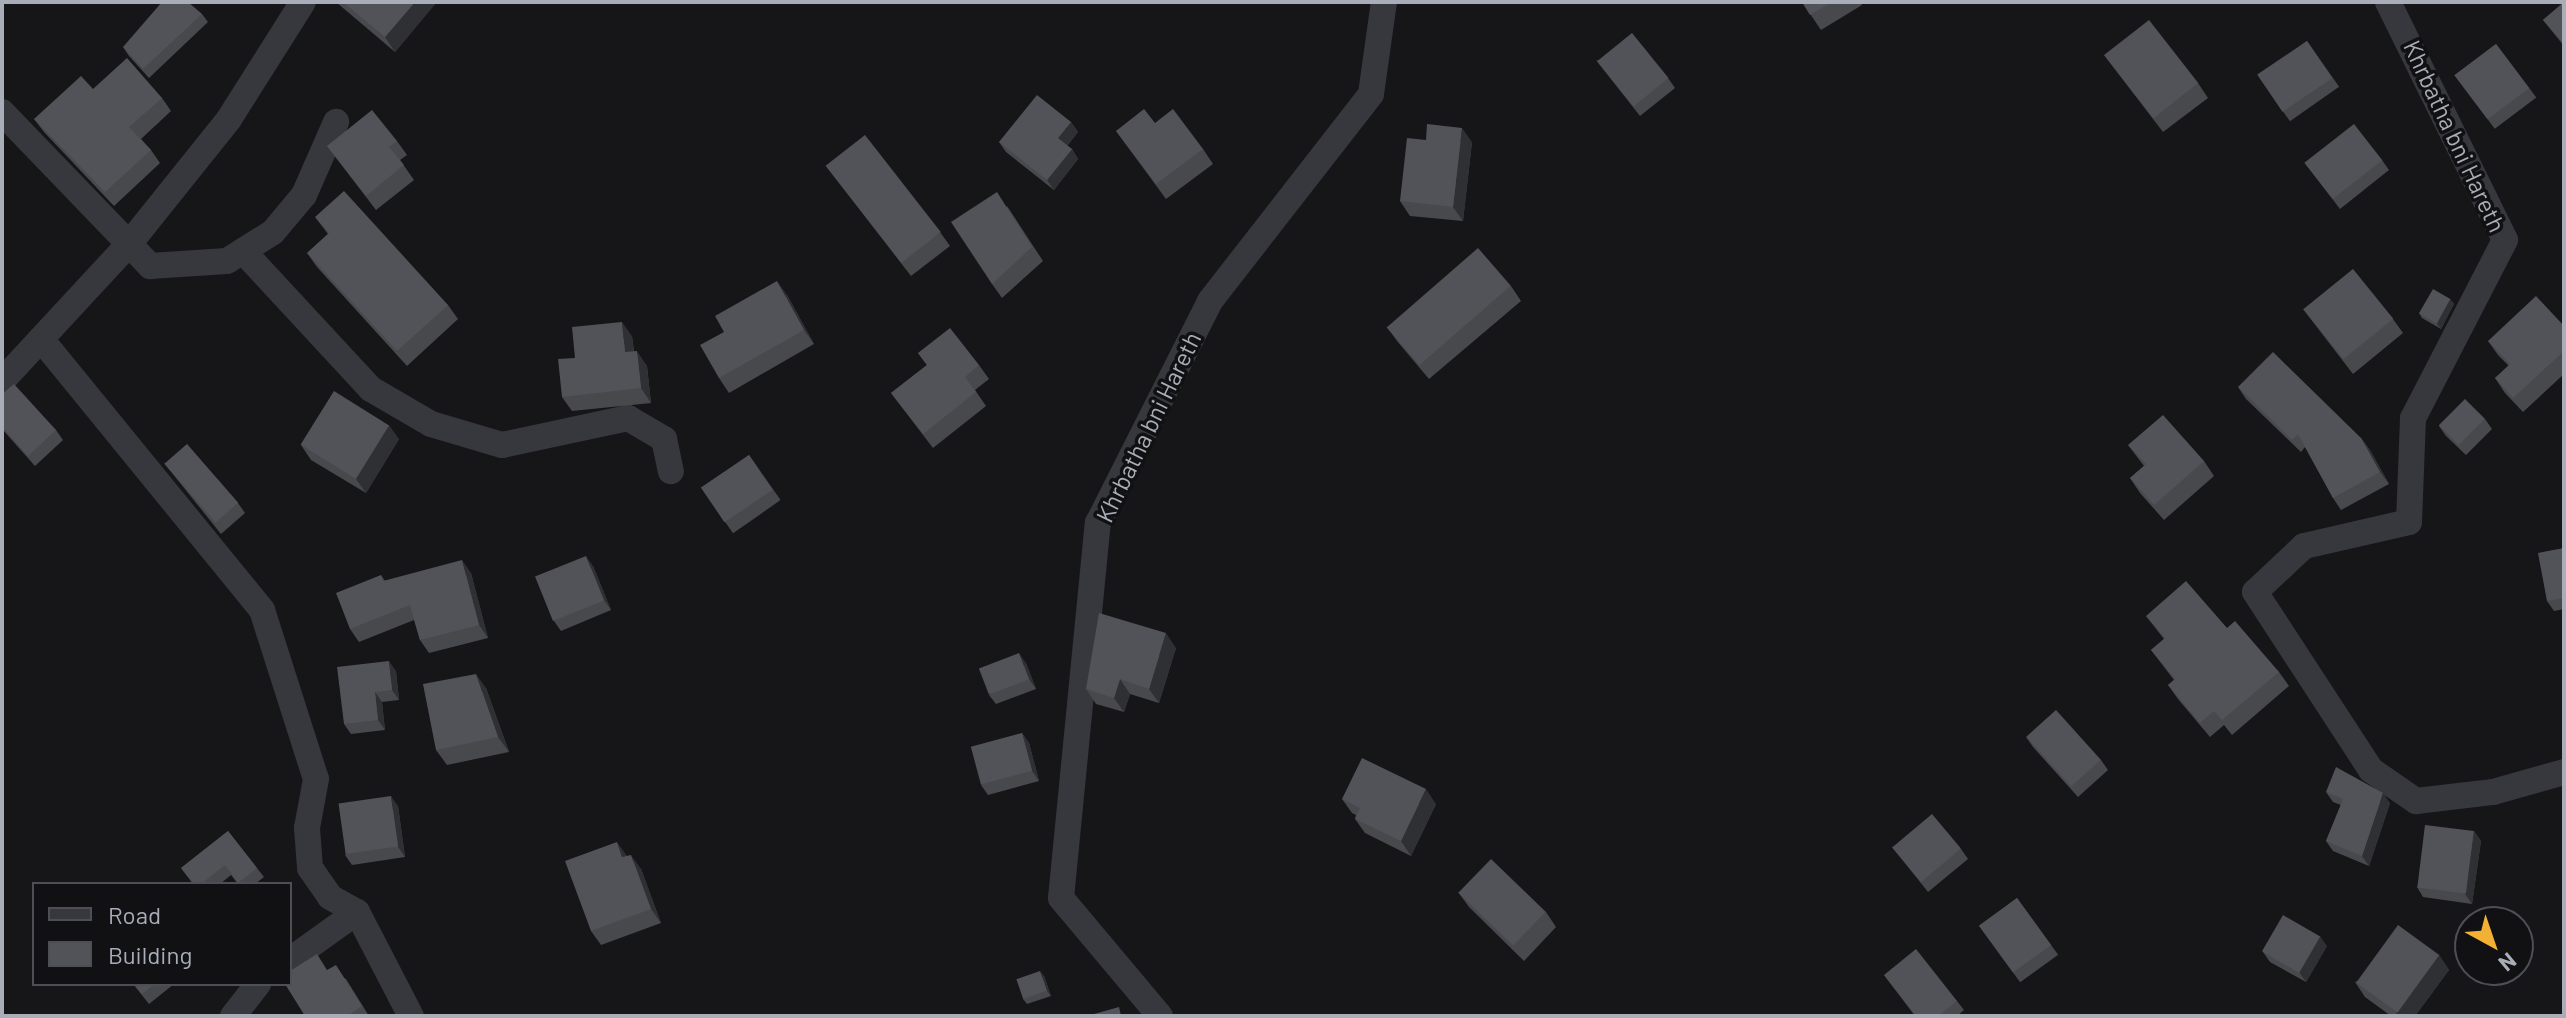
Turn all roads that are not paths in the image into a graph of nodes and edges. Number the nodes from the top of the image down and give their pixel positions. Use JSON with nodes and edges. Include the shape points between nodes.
{"nodes":[{"id":1,"x":303,"y":2,"type":"edge"},
{"id":2,"x":1384,"y":2,"type":"edge"},
{"id":3,"x":2388,"y":2,"type":"edge"},
{"id":4,"x":2,"y":112,"type":"edge"},
{"id":5,"x":336,"y":122,"type":"dead end"},
{"id":6,"x":129,"y":244,"type":"junction"},
{"id":7,"x":243,"y":251,"type":"junction"},
{"id":8,"x":41,"y":339,"type":"junction"},
{"id":9,"x":2,"y":381,"type":"edge"},
{"id":10,"x":671,"y":471,"type":"dead end"},
{"id":11,"x":2564,"y":772,"type":"edge"},
{"id":12,"x":357,"y":912,"type":"junction"},
{"id":13,"x":292,"y":959,"type":"edge"},
{"id":14,"x":256,"y":986,"type":"edge"},
{"id":15,"x":233,"y":1016,"type":"edge"},
{"id":16,"x":411,"y":1016,"type":"edge"},
{"id":17,"x":1160,"y":1016,"type":"edge"}],
"edges":[{"from":1,"to":6,"type":"street","via":[[229,119]]},
{"from":2,"to":17,"type":"street","name":"Khrbatha bni Hareth","via":[[1371,94],[1210,301],[1098,523],[1061,898]]},
{"from":3,"to":11,"type":"street","name":"Khrbatha bni Hareth","via":[[2505,240],[2413,418],[2409,522],[2304,546],[2255,592],[2371,770],[2416,801],[2493,792]]},
{"from":4,"to":6,"type":"street"},
{"from":5,"to":7,"type":"street","via":[[304,195],[273,232]]},
{"from":6,"to":7,"type":"street","via":[[150,266],[227,261]]},
{"from":6,"to":8,"type":"street"},
{"from":7,"to":10,"type":"street","via":[[371,389],[431,424],[502,445],[628,418],[664,439]]},
{"from":8,"to":9,"type":"street"},
{"from":8,"to":12,"type":"street","via":[[262,610],[316,779],[307,828],[310,868],[330,897]]},
{"from":12,"to":13,"type":"street"},
{"from":12,"to":16,"type":"street"},
{"from":14,"to":15,"type":"street"}]}
